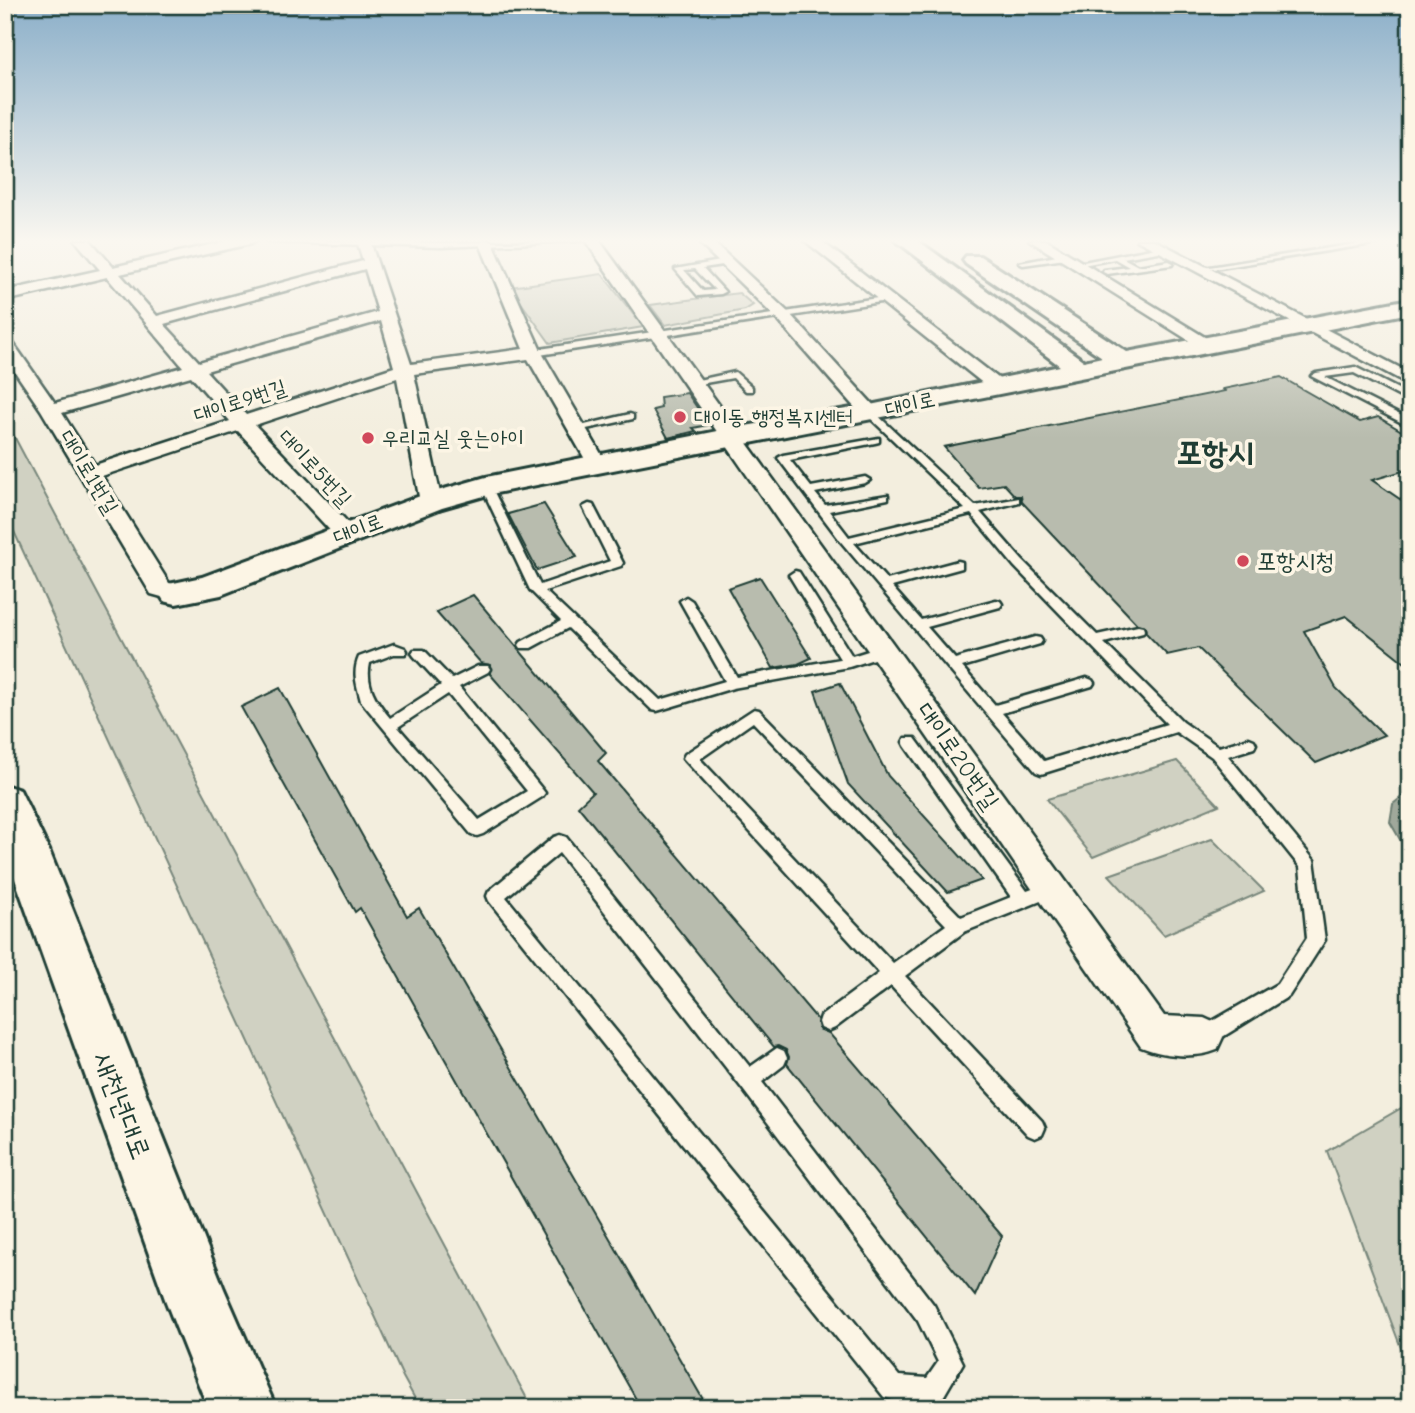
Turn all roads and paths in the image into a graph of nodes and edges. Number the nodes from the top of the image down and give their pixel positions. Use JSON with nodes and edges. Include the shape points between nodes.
{"nodes":[{"id":1,"x":139,"y":306,"type":"edge"},
{"id":2,"x":211,"y":306,"type":"edge"},
{"id":3,"x":385,"y":306,"type":"edge"},
{"id":4,"x":513,"y":306,"type":"edge"},
{"id":5,"x":640,"y":306,"type":"edge"},
{"id":6,"x":772,"y":306,"type":"edge"},
{"id":7,"x":845,"y":306,"type":"edge"},
{"id":8,"x":893,"y":306,"type":"edge"},
{"id":9,"x":994,"y":306,"type":"edge"},
{"id":10,"x":1041,"y":306,"type":"edge"},
{"id":11,"x":1144,"y":306,"type":"edge"},
{"id":12,"x":1271,"y":306,"type":"edge"},
{"id":13,"x":1410,"y":306,"type":"edge"},
{"id":14,"x":387,"y":314,"type":"junction"},
{"id":15,"x":783,"y":317,"type":"junction"},
{"id":16,"x":153,"y":322,"type":"junction"},
{"id":17,"x":1305,"y":324,"type":"junction"},
{"id":18,"x":660,"y":335,"type":"junction"},
{"id":19,"x":5,"y":344,"type":"edge"},
{"id":20,"x":1206,"y":344,"type":"junction"},
{"id":21,"x":533,"y":353,"type":"junction"},
{"id":22,"x":1123,"y":360,"type":"junction"},
{"id":23,"x":197,"y":369,"type":"junction"},
{"id":24,"x":1080,"y":369,"type":"junction"},
{"id":25,"x":404,"y":370,"type":"junction"},
{"id":26,"x":1409,"y":379,"type":"edge"},
{"id":27,"x":694,"y":382,"type":"junction"},
{"id":28,"x":996,"y":386,"type":"junction"},
{"id":29,"x":749,"y":389,"type":"dead end"},
{"id":30,"x":1410,"y":398,"type":"edge"},
{"id":31,"x":51,"y":410,"type":"junction"},
{"id":32,"x":1410,"y":411,"type":"edge"},
{"id":33,"x":1390,"y":415,"type":"junction"},
{"id":34,"x":630,"y":417,"type":"dead end"},
{"id":35,"x":243,"y":424,"type":"junction"},
{"id":36,"x":1410,"y":424,"type":"edge"},
{"id":37,"x":872,"y":427,"type":"junction"},
{"id":38,"x":577,"y":428,"type":"junction"},
{"id":39,"x":733,"y":436,"type":"junction"},
{"id":40,"x":597,"y":464,"type":"junction"},
{"id":41,"x":90,"y":472,"type":"junction"},
{"id":42,"x":865,"y":480,"type":"dead end"},
{"id":43,"x":486,"y":486,"type":"junction"},
{"id":44,"x":808,"y":491,"type":"junction"},
{"id":45,"x":884,"y":497,"type":"dead end"},
{"id":46,"x":1015,"y":500,"type":"dead end"},
{"id":47,"x":431,"y":502,"type":"junction"},
{"id":48,"x":589,"y":507,"type":"dead end"},
{"id":49,"x":822,"y":509,"type":"junction"},
{"id":50,"x":973,"y":510,"type":"junction"},
{"id":51,"x":345,"y":534,"type":"junction"},
{"id":52,"x":846,"y":541,"type":"junction"},
{"id":53,"x":958,"y":565,"type":"dead end"},
{"id":54,"x":795,"y":575,"type":"dead end"},
{"id":55,"x":884,"y":584,"type":"junction"},
{"id":56,"x":536,"y":590,"type":"junction"},
{"id":57,"x":176,"y":593,"type":"joint"},
{"id":58,"x":686,"y":601,"type":"dead end"},
{"id":59,"x":996,"y":604,"type":"dead end"},
{"id":60,"x":570,"y":622,"type":"junction"},
{"id":61,"x":918,"y":625,"type":"junction"},
{"id":62,"x":1138,"y":630,"type":"dead end"},
{"id":63,"x":1096,"y":640,"type":"junction"},
{"id":64,"x":1035,"y":641,"type":"dead end"},
{"id":65,"x":526,"y":645,"type":"dead end"},
{"id":66,"x":400,"y":651,"type":"dead end"},
{"id":67,"x":884,"y":651,"type":"junction"},
{"id":68,"x":419,"y":653,"type":"dead end"},
{"id":69,"x":849,"y":662,"type":"junction"},
{"id":70,"x":952,"y":665,"type":"junction"},
{"id":71,"x":482,"y":669,"type":"dead end"},
{"id":72,"x":733,"y":682,"type":"junction"},
{"id":73,"x":1087,"y":683,"type":"dead end"},
{"id":74,"x":450,"y":686,"type":"junction"},
{"id":75,"x":992,"y":711,"type":"junction"},
{"id":76,"x":388,"y":726,"type":"junction"},
{"id":77,"x":1178,"y":726,"type":"junction"},
{"id":78,"x":910,"y":742,"type":"dead end"},
{"id":79,"x":1249,"y":744,"type":"dead end"},
{"id":80,"x":1217,"y":753,"type":"junction"},
{"id":81,"x":5,"y":802,"type":"edge"},
{"id":82,"x":1052,"y":889,"type":"junction"},
{"id":83,"x":1023,"y":900,"type":"junction"},
{"id":84,"x":958,"y":926,"type":"junction"},
{"id":85,"x":893,"y":974,"type":"junction"},
{"id":86,"x":828,"y":1022,"type":"dead end"},
{"id":87,"x":1204,"y":1037,"type":"joint"},
{"id":88,"x":777,"y":1058,"type":"dead end"},
{"id":89,"x":748,"y":1080,"type":"junction"},
{"id":90,"x":1035,"y":1128,"type":"dead end"},
{"id":91,"x":242,"y":1408,"type":"edge"}],
"edges":[{"from":1,"to":16,"type":"street","name":"대이로5번길"},
{"from":2,"to":16,"type":"street"},
{"from":3,"to":14,"type":"street"},
{"from":4,"to":21,"type":"street"},
{"from":5,"to":18,"type":"street","name":"대이로20번길"},
{"from":6,"to":15,"type":"street"},
{"from":7,"to":15,"type":"lane"},
{"from":8,"to":28,"type":"street"},
{"from":9,"to":24,"type":"street"},
{"from":10,"to":22,"type":"street"},
{"from":11,"to":20,"type":"street"},
{"from":12,"to":17,"type":"street"},
{"from":13,"to":17,"type":"street","name":"대이로"},
{"from":14,"to":23,"type":"street"},
{"from":14,"to":25,"type":"street"},
{"from":15,"to":18,"type":"lane"},
{"from":15,"to":37,"type":"street"},
{"from":16,"to":23,"type":"street","name":"대이로5번길"},
{"from":17,"to":20,"type":"street","name":"대이로"},
{"from":17,"to":26,"type":"street"},
{"from":18,"to":21,"type":"lane"},
{"from":18,"to":27,"type":"street","name":"대이로20번길"},
{"from":19,"to":31,"type":"street","name":"대이로1번길"},
{"from":20,"to":22,"type":"street","name":"대이로"},
{"from":21,"to":25,"type":"street","name":"대이로9번길"},
{"from":21,"to":38,"type":"street"},
{"from":22,"to":24,"type":"street","name":"대이로"},
{"from":23,"to":31,"type":"street"},
{"from":23,"to":35,"type":"street","name":"대이로5번길"},
{"from":24,"to":28,"type":"street","name":"대이로"},
{"from":25,"to":35,"type":"street","name":"대이로9번길"},
{"from":25,"to":47,"type":"street"},
{"from":27,"to":29,"type":"lane","via":[[735,376]]},
{"from":27,"to":39,"type":"street","name":"대이로20번길"},
{"from":28,"to":37,"type":"street","name":"대이로"},
{"from":30,"to":33,"type":"lane","via":[[1355,370],[1316,376]]},
{"from":31,"to":41,"type":"street","name":"대이로1번길"},
{"from":32,"to":33,"type":"lane"},
{"from":33,"to":36,"type":"lane"},
{"from":34,"to":38,"type":"lane"},
{"from":35,"to":41,"type":"street","name":"대이로9번길"},
{"from":35,"to":51,"type":"street","name":"대이로5번길"},
{"from":37,"to":39,"type":"street","name":"대이로"},
{"from":37,"to":44,"type":"lane","via":[[783,458]]},
{"from":37,"to":50,"type":"lane"},
{"from":38,"to":40,"type":"street"},
{"from":39,"to":40,"type":"street","name":"대이로"},
{"from":39,"to":67,"type":"street","name":"대이로20번길"},
{"from":40,"to":43,"type":"street","name":"대이로"},
{"from":41,"to":57,"type":"street","name":"대이로1번길","via":[[160,588]]},
{"from":42,"to":44,"type":"lane"},
{"from":43,"to":47,"type":"street","name":"대이로"},
{"from":43,"to":56,"type":"lane"},
{"from":44,"to":49,"type":"lane"},
{"from":45,"to":49,"type":"lane"},
{"from":46,"to":50,"type":"lane"},
{"from":47,"to":51,"type":"street","name":"대이로"},
{"from":48,"to":56,"type":"lane","via":[[617,563]]},
{"from":49,"to":52,"type":"lane"},
{"from":50,"to":52,"type":"lane"},
{"from":50,"to":63,"type":"lane","via":[[1018,563]]},
{"from":51,"to":57,"type":"street","name":"대이로","via":[[209,587]]},
{"from":52,"to":55,"type":"lane"},
{"from":53,"to":55,"type":"lane"},
{"from":54,"to":69,"type":"lane"},
{"from":55,"to":61,"type":"lane"},
{"from":56,"to":60,"type":"lane"},
{"from":58,"to":72,"type":"lane"},
{"from":59,"to":61,"type":"lane"},
{"from":60,"to":65,"type":"lane"},
{"from":60,"to":72,"type":"lane","via":[[657,706]]},
{"from":61,"to":70,"type":"lane"},
{"from":62,"to":63,"type":"lane"},
{"from":63,"to":77,"type":"lane"},
{"from":64,"to":70,"type":"lane"},
{"from":66,"to":76,"type":"lane","via":[[364,660],[361,674],[368,701]]},
{"from":67,"to":69,"type":"lane"},
{"from":67,"to":82,"type":"street","name":"대이로20번길"},
{"from":68,"to":74,"type":"lane"},
{"from":69,"to":72,"type":"lane"},
{"from":70,"to":75,"type":"lane"},
{"from":71,"to":74,"type":"lane"},
{"from":73,"to":75,"type":"lane"},
{"from":74,"to":76,"type":"lane"},
{"from":74,"to":76,"type":"lane","via":[[537,793],[477,829]]},
{"from":75,"to":77,"type":"lane","via":[[1041,768]]},
{"from":77,"to":80,"type":"lane"},
{"from":78,"to":83,"type":"lane"},
{"from":79,"to":80,"type":"lane"},
{"from":80,"to":87,"type":"lane","via":[[1308,866],[1316,940],[1283,990]]},
{"from":81,"to":91,"type":"street","name":"새천년대로"},
{"from":82,"to":83,"type":"lane"},
{"from":82,"to":87,"type":"street","name":"대이로20번길","via":[[1154,1034]]},
{"from":83,"to":84,"type":"lane"},
{"from":84,"to":85,"type":"lane"},
{"from":84,"to":85,"type":"lane","via":[[754,714],[690,758]]},
{"from":85,"to":86,"type":"lane"},
{"from":85,"to":90,"type":"lane"},
{"from":88,"to":89,"type":"lane"},
{"from":89,"to":89,"type":"lane","via":[[560,842],[495,895],[892,1388],[933,1390],[951,1363],[926,1313]]}]}
